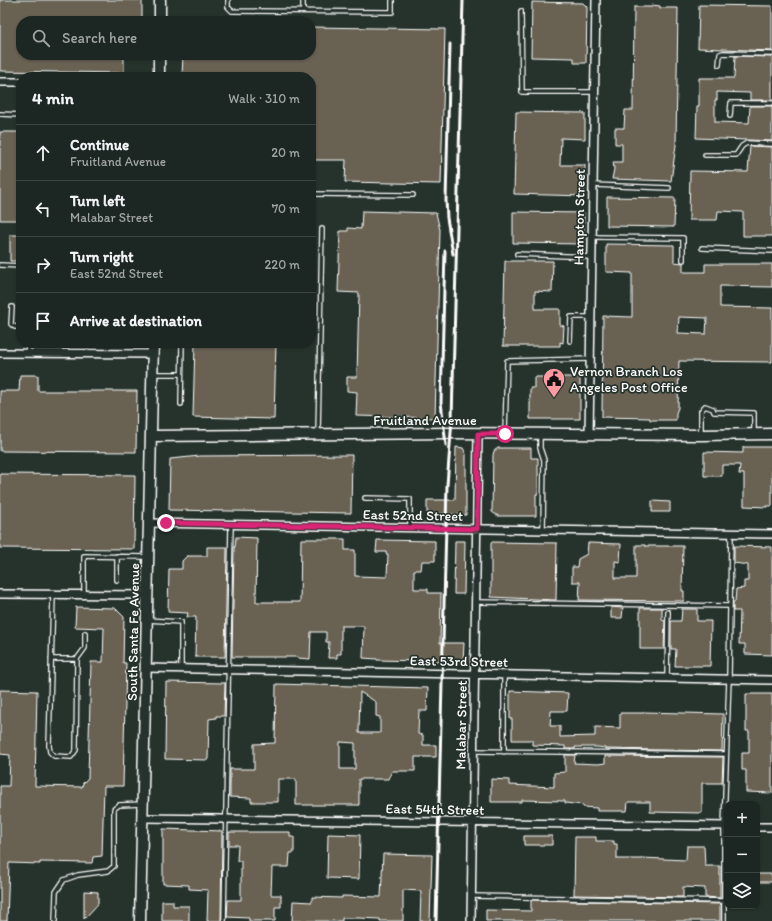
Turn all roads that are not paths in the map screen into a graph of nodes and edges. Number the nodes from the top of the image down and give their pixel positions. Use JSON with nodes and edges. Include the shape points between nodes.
{"nodes":[{"id":1,"x":160,"y":0,"type":"edge"},
{"id":2,"x":228,"y":0,"type":"edge"},
{"id":3,"x":303,"y":0,"type":"edge"},
{"id":4,"x":392,"y":0,"type":"edge"},
{"id":5,"x":596,"y":0,"type":"edge"},
{"id":6,"x":303,"y":12,"type":"junction"},
{"id":7,"x":522,"y":12,"type":"dead end"},
{"id":8,"x":160,"y":16,"type":"edge"},
{"id":9,"x":772,"y":54,"type":"edge"},
{"id":10,"x":159,"y":60,"type":"edge"},
{"id":11,"x":719,"y":64,"type":"dead end"},
{"id":12,"x":159,"y":72,"type":"edge"},
{"id":13,"x":0,"y":82,"type":"edge"},
{"id":14,"x":16,"y":82,"type":"edge"},
{"id":15,"x":594,"y":92,"type":"junction"},
{"id":16,"x":772,"y":103,"type":"edge"},
{"id":17,"x":0,"y":114,"type":"edge"},
{"id":18,"x":16,"y":115,"type":"edge"},
{"id":19,"x":730,"y":116,"type":"dead end"},
{"id":20,"x":772,"y":144,"type":"edge"},
{"id":21,"x":705,"y":155,"type":"dead end"},
{"id":22,"x":593,"y":186,"type":"junction"},
{"id":23,"x":669,"y":188,"type":"dead end"},
{"id":24,"x":316,"y":194,"type":"edge"},
{"id":25,"x":413,"y":195,"type":"dead end"},
{"id":26,"x":322,"y":229,"type":"dead end"},
{"id":27,"x":592,"y":236,"type":"junction"},
{"id":28,"x":702,"y":248,"type":"dead end"},
{"id":29,"x":772,"y":251,"type":"edge"},
{"id":30,"x":517,"y":254,"type":"dead end"},
{"id":31,"x":592,"y":257,"type":"junction"},
{"id":32,"x":683,"y":260,"type":"dead end"},
{"id":33,"x":0,"y":265,"type":"edge"},
{"id":34,"x":16,"y":266,"type":"edge"},
{"id":35,"x":12,"y":307,"type":"dead end"},
{"id":36,"x":590,"y":317,"type":"junction"},
{"id":37,"x":16,"y":327,"type":"edge"},
{"id":38,"x":570,"y":341,"type":"dead end"},
{"id":39,"x":28,"y":348,"type":"edge"},
{"id":40,"x":153,"y":348,"type":"edge"},
{"id":41,"x":182,"y":348,"type":"edge"},
{"id":42,"x":0,"y":353,"type":"edge"},
{"id":43,"x":28,"y":353,"type":"junction"},
{"id":44,"x":153,"y":354,"type":"junction"},
{"id":45,"x":590,"y":359,"type":"junction"},
{"id":46,"x":152,"y":374,"type":"junction"},
{"id":47,"x":181,"y":374,"type":"junction"},
{"id":48,"x":181,"y":404,"type":"dead end"},
{"id":49,"x":478,"y":434,"type":"junction"},
{"id":50,"x":505,"y":434,"type":"junction"},
{"id":51,"x":589,"y":434,"type":"junction"},
{"id":52,"x":754,"y":434,"type":"junction"},
{"id":53,"x":772,"y":434,"type":"edge"},
{"id":54,"x":318,"y":435,"type":"junction"},
{"id":55,"x":540,"y":435,"type":"junction"},
{"id":56,"x":701,"y":435,"type":"junction"},
{"id":57,"x":151,"y":436,"type":"junction"},
{"id":58,"x":365,"y":498,"type":"dead end"},
{"id":59,"x":149,"y":523,"type":"junction"},
{"id":60,"x":231,"y":524,"type":"junction"},
{"id":61,"x":410,"y":528,"type":"junction"},
{"id":62,"x":477,"y":529,"type":"junction"},
{"id":63,"x":543,"y":530,"type":"junction"},
{"id":64,"x":731,"y":533,"type":"junction"},
{"id":65,"x":772,"y":534,"type":"edge"},
{"id":66,"x":117,"y":556,"type":"junction"},
{"id":67,"x":148,"y":557,"type":"junction"},
{"id":68,"x":117,"y":580,"type":"dead end"},
{"id":69,"x":0,"y":594,"type":"edge"},
{"id":70,"x":53,"y":594,"type":"junction"},
{"id":71,"x":84,"y":595,"type":"junction"},
{"id":72,"x":147,"y":595,"type":"junction"},
{"id":73,"x":476,"y":602,"type":"junction"},
{"id":74,"x":729,"y":606,"type":"junction"},
{"id":75,"x":668,"y":612,"type":"dead end"},
{"id":76,"x":147,"y":620,"type":"junction"},
{"id":77,"x":85,"y":633,"type":"dead end"},
{"id":78,"x":51,"y":659,"type":"junction"},
{"id":79,"x":77,"y":659,"type":"junction"},
{"id":80,"x":146,"y":668,"type":"junction"},
{"id":81,"x":181,"y":668,"type":"junction"},
{"id":82,"x":229,"y":669,"type":"junction"},
{"id":83,"x":475,"y":674,"type":"junction"},
{"id":84,"x":504,"y":675,"type":"junction"},
{"id":85,"x":667,"y":678,"type":"junction"},
{"id":86,"x":729,"y":679,"type":"junction"},
{"id":87,"x":772,"y":680,"type":"edge"},
{"id":88,"x":474,"y":752,"type":"junction"},
{"id":89,"x":504,"y":752,"type":"junction"},
{"id":90,"x":726,"y":754,"type":"junction"},
{"id":91,"x":726,"y":801,"type":"edge"},
{"id":92,"x":143,"y":804,"type":"junction"},
{"id":93,"x":143,"y":818,"type":"junction"},
{"id":94,"x":226,"y":819,"type":"junction"},
{"id":95,"x":472,"y":822,"type":"junction"},
{"id":96,"x":724,"y":826,"type":"edge"},
{"id":97,"x":760,"y":827,"type":"edge"},
{"id":98,"x":772,"y":827,"type":"edge"},
{"id":99,"x":726,"y":837,"type":"edge"},
{"id":100,"x":725,"y":873,"type":"edge"},
{"id":101,"x":471,"y":896,"type":"junction"},
{"id":102,"x":724,"y":901,"type":"edge"},
{"id":103,"x":724,"y":909,"type":"edge"},
{"id":104,"x":55,"y":921,"type":"edge"},
{"id":105,"x":140,"y":921,"type":"edge"},
{"id":106,"x":224,"y":921,"type":"edge"},
{"id":107,"x":471,"y":921,"type":"edge"},
{"id":108,"x":724,"y":921,"type":"edge"}],
"edges":[{"from":1,"to":8,"type":"main road"},
{"from":2,"to":6,"type":"lane","via":[[228,7],[232,11]]},
{"from":3,"to":6,"type":"lane"},
{"from":4,"to":6,"type":"lane","via":[[392,12]]},
{"from":5,"to":15,"type":"street","name":"Hampton Street"},
{"from":7,"to":15,"type":"lane","via":[[522,92]]},
{"from":9,"to":11,"type":"lane","via":[[723,53],[719,56]]},
{"from":10,"to":12,"type":"main road"},
{"from":13,"to":14,"type":"street"},
{"from":15,"to":22,"type":"street","name":"Hampton Street"},
{"from":16,"to":19,"type":"lane","via":[[731,103]]},
{"from":17,"to":18,"type":"lane"},
{"from":20,"to":21,"type":"lane","via":[[747,143],[736,155]]},
{"from":22,"to":23,"type":"lane"},
{"from":22,"to":27,"type":"street","name":"Hampton Street"},
{"from":24,"to":25,"type":"lane"},
{"from":26,"to":54,"type":"lane"},
{"from":27,"to":31,"type":"street","name":"Hampton Street"},
{"from":27,"to":32,"type":"lane","via":[[683,238]]},
{"from":28,"to":29,"type":"lane"},
{"from":30,"to":31,"type":"lane"},
{"from":31,"to":36,"type":"street","name":"Hampton Street"},
{"from":33,"to":34,"type":"lane"},
{"from":35,"to":37,"type":"lane","via":[[12,324]]},
{"from":36,"to":38,"type":"lane","via":[[571,317]]},
{"from":36,"to":45,"type":"street","name":"Hampton Street"},
{"from":39,"to":43,"type":"lane"},
{"from":40,"to":44,"type":"main road","name":"South Santa Fe Avenue"},
{"from":41,"to":47,"type":"lane"},
{"from":42,"to":43,"type":"street"},
{"from":43,"to":44,"type":"street"},
{"from":44,"to":46,"type":"main road","name":"South Santa Fe Avenue"},
{"from":45,"to":50,"type":"lane","via":[[507,361]]},
{"from":45,"to":51,"type":"street","name":"Hampton Street"},
{"from":46,"to":47,"type":"lane"},
{"from":46,"to":57,"type":"main road","name":"South Santa Fe Avenue"},
{"from":47,"to":48,"type":"lane"},
{"from":49,"to":50,"type":"main road","name":"Fruitland Avenue"},
{"from":49,"to":54,"type":"main road","name":"Fruitland Avenue"},
{"from":49,"to":62,"type":"street","name":"Malabar Street"},
{"from":50,"to":55,"type":"main road","name":"Fruitland Avenue"},
{"from":51,"to":55,"type":"main road","name":"Fruitland Avenue"},
{"from":51,"to":56,"type":"main road","name":"Fruitland Avenue"},
{"from":52,"to":53,"type":"main road","name":"Fruitland Avenue"},
{"from":52,"to":56,"type":"main road","name":"Fruitland Avenue"},
{"from":52,"to":56,"type":"lane","via":[[754,413],[714,412],[705,406],[701,411]]},
{"from":54,"to":57,"type":"main road","name":"Fruitland Avenue"},
{"from":55,"to":63,"type":"lane","via":[[545,484]]},
{"from":57,"to":59,"type":"main road","name":"South Santa Fe Avenue"},
{"from":58,"to":61,"type":"lane","via":[[410,499]]},
{"from":59,"to":60,"type":"street","name":"East 52nd Street"},
{"from":59,"to":67,"type":"main road","name":"South Santa Fe Avenue"},
{"from":60,"to":61,"type":"street","name":"East 52nd Street"},
{"from":60,"to":82,"type":"lane"},
{"from":61,"to":62,"type":"street","name":"East 52nd Street"},
{"from":62,"to":63,"type":"street","name":"East 52nd Street"},
{"from":62,"to":73,"type":"street","name":"Malabar Street"},
{"from":63,"to":64,"type":"street","name":"East 52nd Street"},
{"from":64,"to":65,"type":"street","name":"East 52nd Street"},
{"from":64,"to":74,"type":"lane"},
{"from":66,"to":67,"type":"lane"},
{"from":66,"to":68,"type":"lane"},
{"from":66,"to":71,"type":"lane","via":[[84,556]]},
{"from":67,"to":72,"type":"main road","name":"South Santa Fe Avenue"},
{"from":69,"to":70,"type":"street"},
{"from":70,"to":71,"type":"street"},
{"from":70,"to":78,"type":"lane"},
{"from":71,"to":72,"type":"street"},
{"from":72,"to":76,"type":"main road","name":"South Santa Fe Avenue"},
{"from":73,"to":74,"type":"lane"},
{"from":73,"to":83,"type":"street","name":"Malabar Street"},
{"from":74,"to":86,"type":"lane"},
{"from":75,"to":85,"type":"lane"},
{"from":76,"to":80,"type":"main road","name":"South Santa Fe Avenue"},
{"from":76,"to":81,"type":"lane","via":[[181,622]]},
{"from":77,"to":79,"type":"lane","via":[[85,648]]},
{"from":78,"to":79,"type":"lane"},
{"from":78,"to":79,"type":"lane","via":[[50,752],[54,756],[71,757],[76,750]]},
{"from":80,"to":81,"type":"street","name":"East 53rd Street"},
{"from":80,"to":92,"type":"main road","name":"South Santa Fe Avenue"},
{"from":81,"to":82,"type":"street","name":"East 53rd Street"},
{"from":82,"to":83,"type":"street","name":"East 53rd Street"},
{"from":82,"to":94,"type":"lane"},
{"from":83,"to":84,"type":"street","name":"East 53rd Street"},
{"from":83,"to":88,"type":"street","name":"Malabar Street"},
{"from":84,"to":85,"type":"street","name":"East 53rd Street"},
{"from":84,"to":89,"type":"lane"},
{"from":85,"to":86,"type":"street","name":"East 53rd Street"},
{"from":86,"to":87,"type":"street","name":"East 53rd Street"},
{"from":86,"to":90,"type":"lane"},
{"from":88,"to":89,"type":"lane"},
{"from":88,"to":95,"type":"street","name":"Malabar Street"},
{"from":89,"to":90,"type":"lane"},
{"from":90,"to":91,"type":"lane"},
{"from":92,"to":93,"type":"main road","name":"South Santa Fe Avenue"},
{"from":92,"to":104,"type":"lane","via":[[119,805],[114,809],[114,866],[108,871],[78,875],[64,880],[56,892]]},
{"from":93,"to":94,"type":"street","name":"East 54th Street"},
{"from":93,"to":105,"type":"main road","name":"South Santa Fe Avenue"},
{"from":94,"to":95,"type":"street","name":"East 54th Street"},
{"from":94,"to":106,"type":"lane"},
{"from":95,"to":96,"type":"street","name":"East 54th Street"},
{"from":95,"to":101,"type":"street","name":"Malabar Street"},
{"from":97,"to":98,"type":"street"},
{"from":99,"to":100,"type":"lane"},
{"from":101,"to":102,"type":"lane"},
{"from":101,"to":107,"type":"street","name":"Malabar Street"},
{"from":103,"to":108,"type":"lane"}]}
